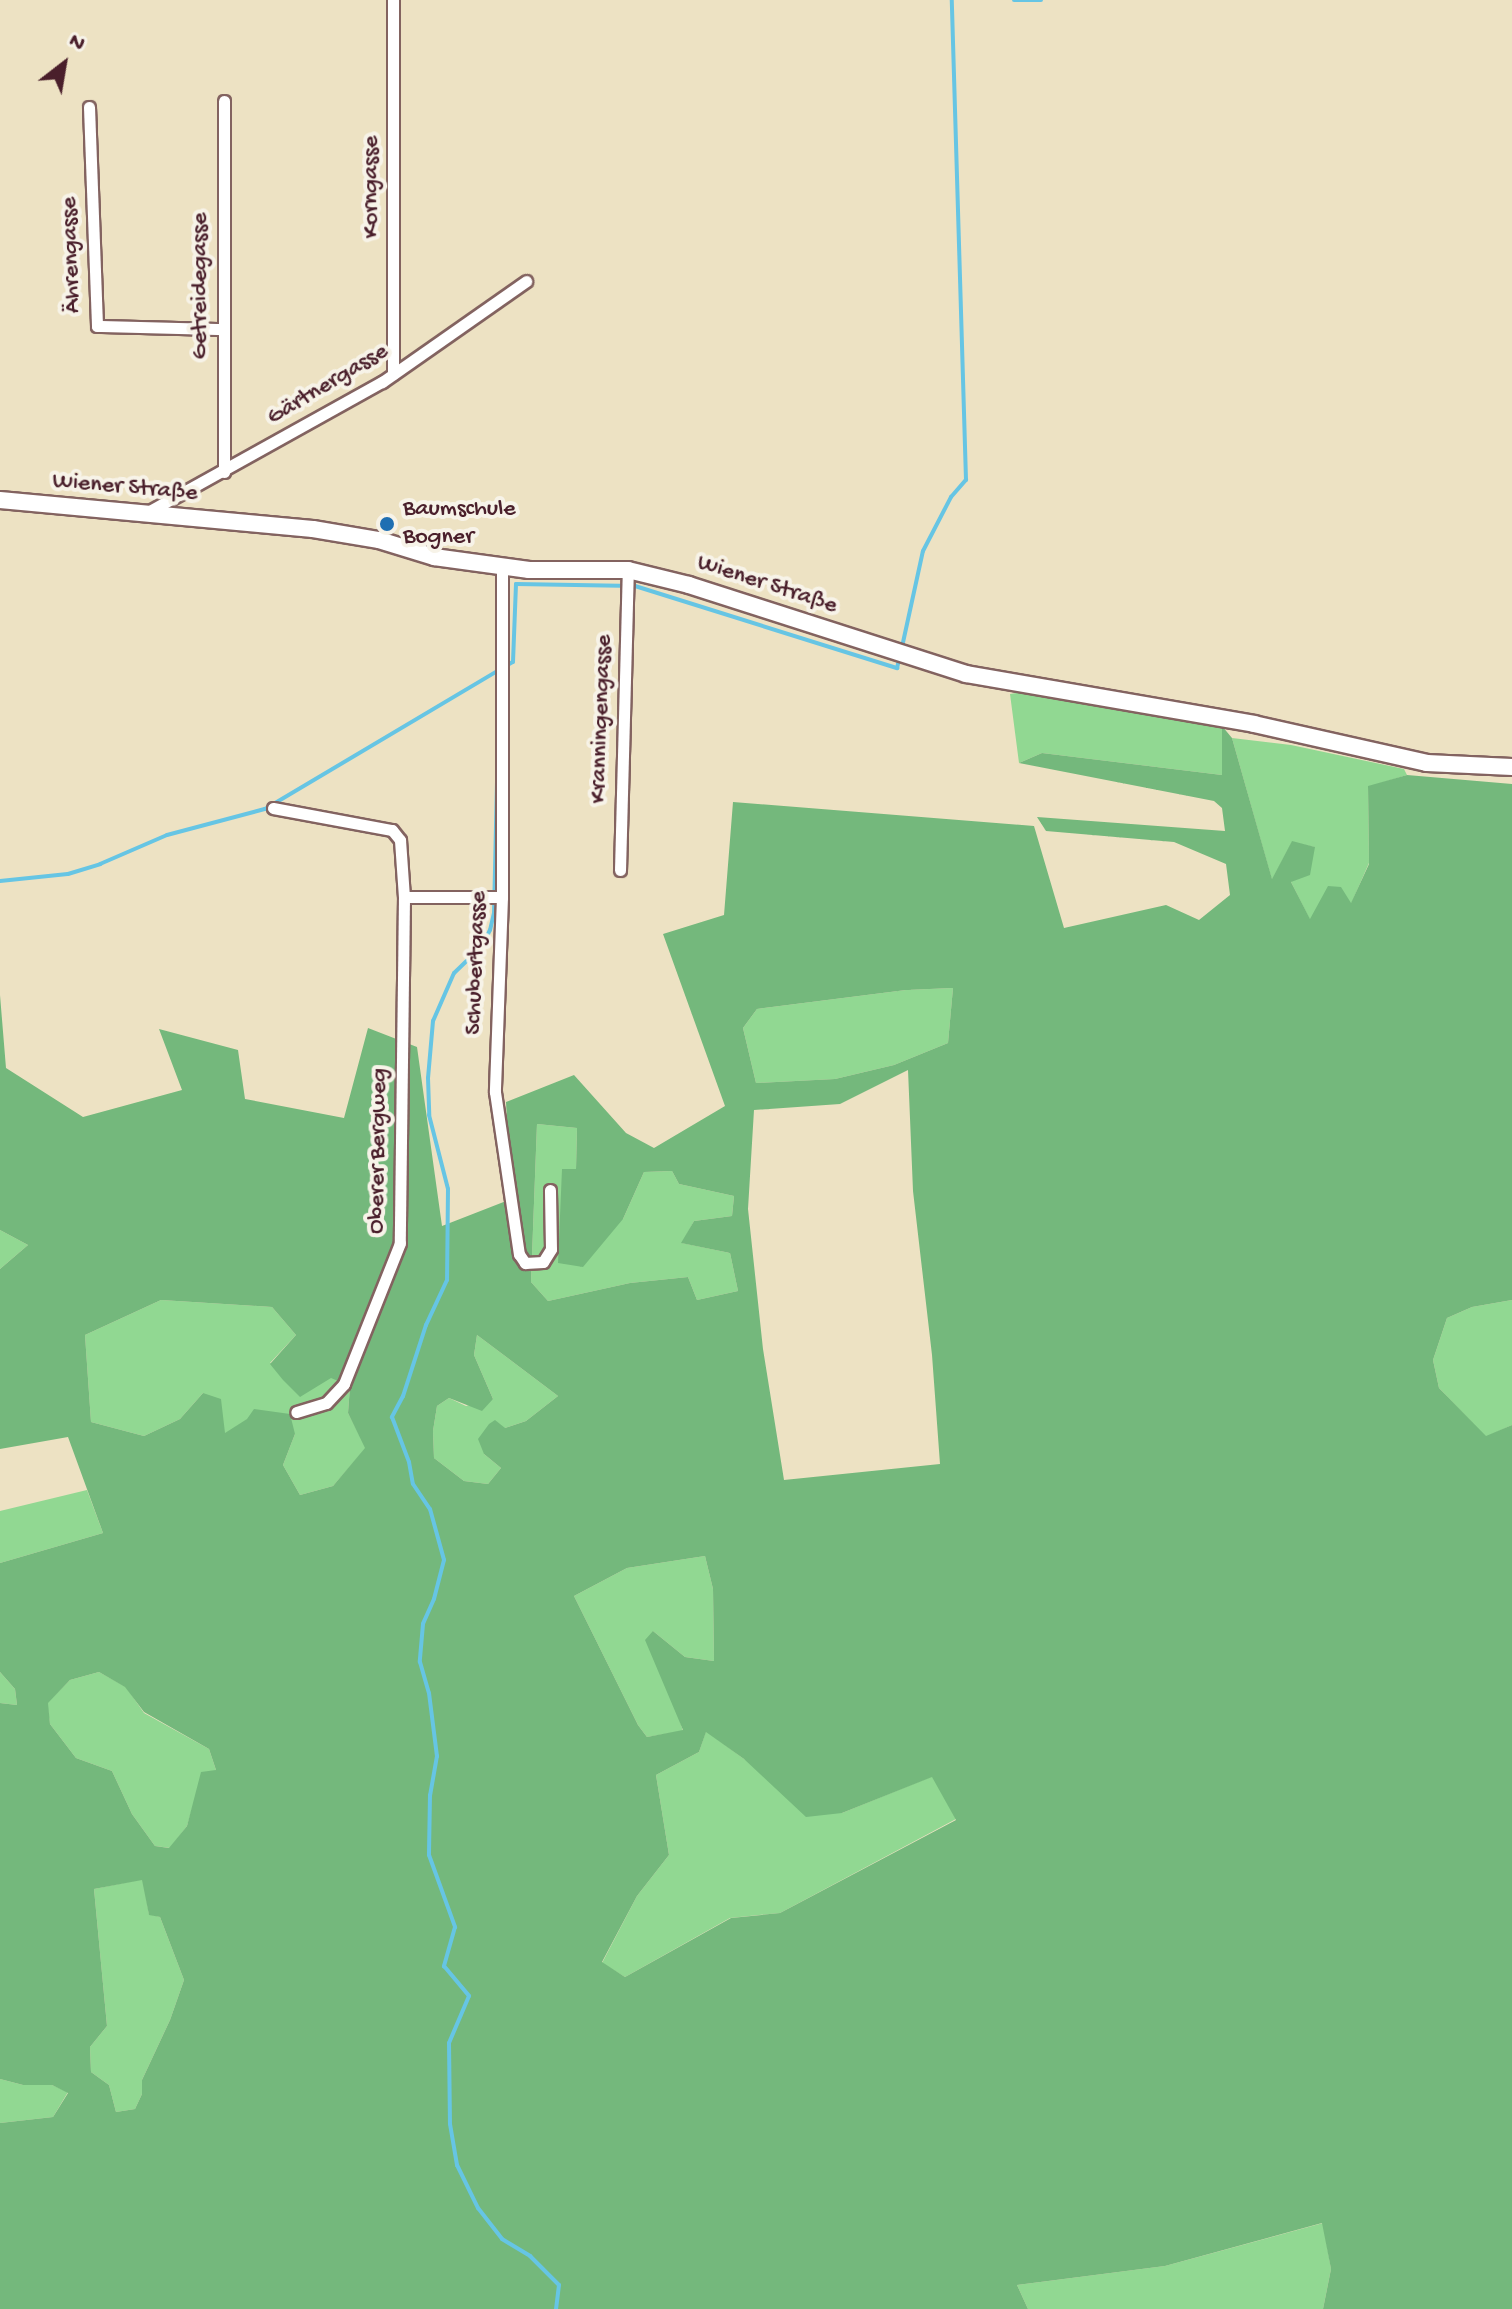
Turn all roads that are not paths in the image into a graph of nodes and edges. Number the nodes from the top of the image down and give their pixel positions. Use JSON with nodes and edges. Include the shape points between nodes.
{"nodes":[{"id":1,"x":393,"y":0,"type":"edge"},
{"id":2,"x":224,"y":101,"type":"dead end"},
{"id":3,"x":89,"y":107,"type":"dead end"},
{"id":4,"x":526,"y":281,"type":"dead end"},
{"id":5,"x":221,"y":329,"type":"junction"},
{"id":6,"x":393,"y":374,"type":"junction"},
{"id":7,"x":224,"y":472,"type":"junction"},
{"id":8,"x":0,"y":500,"type":"edge"},
{"id":9,"x":145,"y":514,"type":"junction"},
{"id":10,"x":502,"y":567,"type":"junction"},
{"id":11,"x":628,"y":580,"type":"junction"},
{"id":12,"x":1512,"y":767,"type":"edge"},
{"id":13,"x":273,"y":808,"type":"dead end"},
{"id":14,"x":620,"y":870,"type":"dead end"},
{"id":15,"x":404,"y":897,"type":"junction"},
{"id":16,"x":497,"y":897,"type":"junction"},
{"id":17,"x":550,"y":1190,"type":"dead end"},
{"id":18,"x":296,"y":1412,"type":"dead end"}],
"edges":[{"from":1,"to":6,"type":"street","name":"Korngasse"},
{"from":2,"to":5,"type":"street","name":"Getreidegasse"},
{"from":3,"to":5,"type":"street","name":"Ährengasse","via":[[97,326]]},
{"from":4,"to":6,"type":"street","name":"Gärtnergasse"},
{"from":5,"to":7,"type":"street","name":"Getreidegasse"},
{"from":6,"to":7,"type":"street","name":"Gärtnergasse"},
{"from":7,"to":9,"type":"street","name":"Gärtnergasse"},
{"from":8,"to":9,"type":"main road","name":"Wiener Straße"},
{"from":9,"to":10,"type":"main road","name":"Wiener Straße","via":[[313,529]]},
{"from":10,"to":11,"type":"main road","name":"Wiener Straße"},
{"from":10,"to":16,"type":"street","name":"Schubertgasse"},
{"from":11,"to":12,"type":"main road","name":"Wiener Straße","via":[[689,585],[1000,681],[1254,724],[1427,763]]},
{"from":11,"to":14,"type":"street","name":"Kranningengasse"},
{"from":13,"to":15,"type":"street","name":"Oberer Bergweg","via":[[392,830],[400,840]]},
{"from":15,"to":16,"type":"street"},
{"from":15,"to":18,"type":"street","name":"Oberer Bergweg","via":[[400,1243],[344,1384],[326,1403]]},
{"from":16,"to":17,"type":"street","name":"Schubertgasse","via":[[495,1092],[519,1254],[525,1263],[543,1262],[551,1249]]}]}
